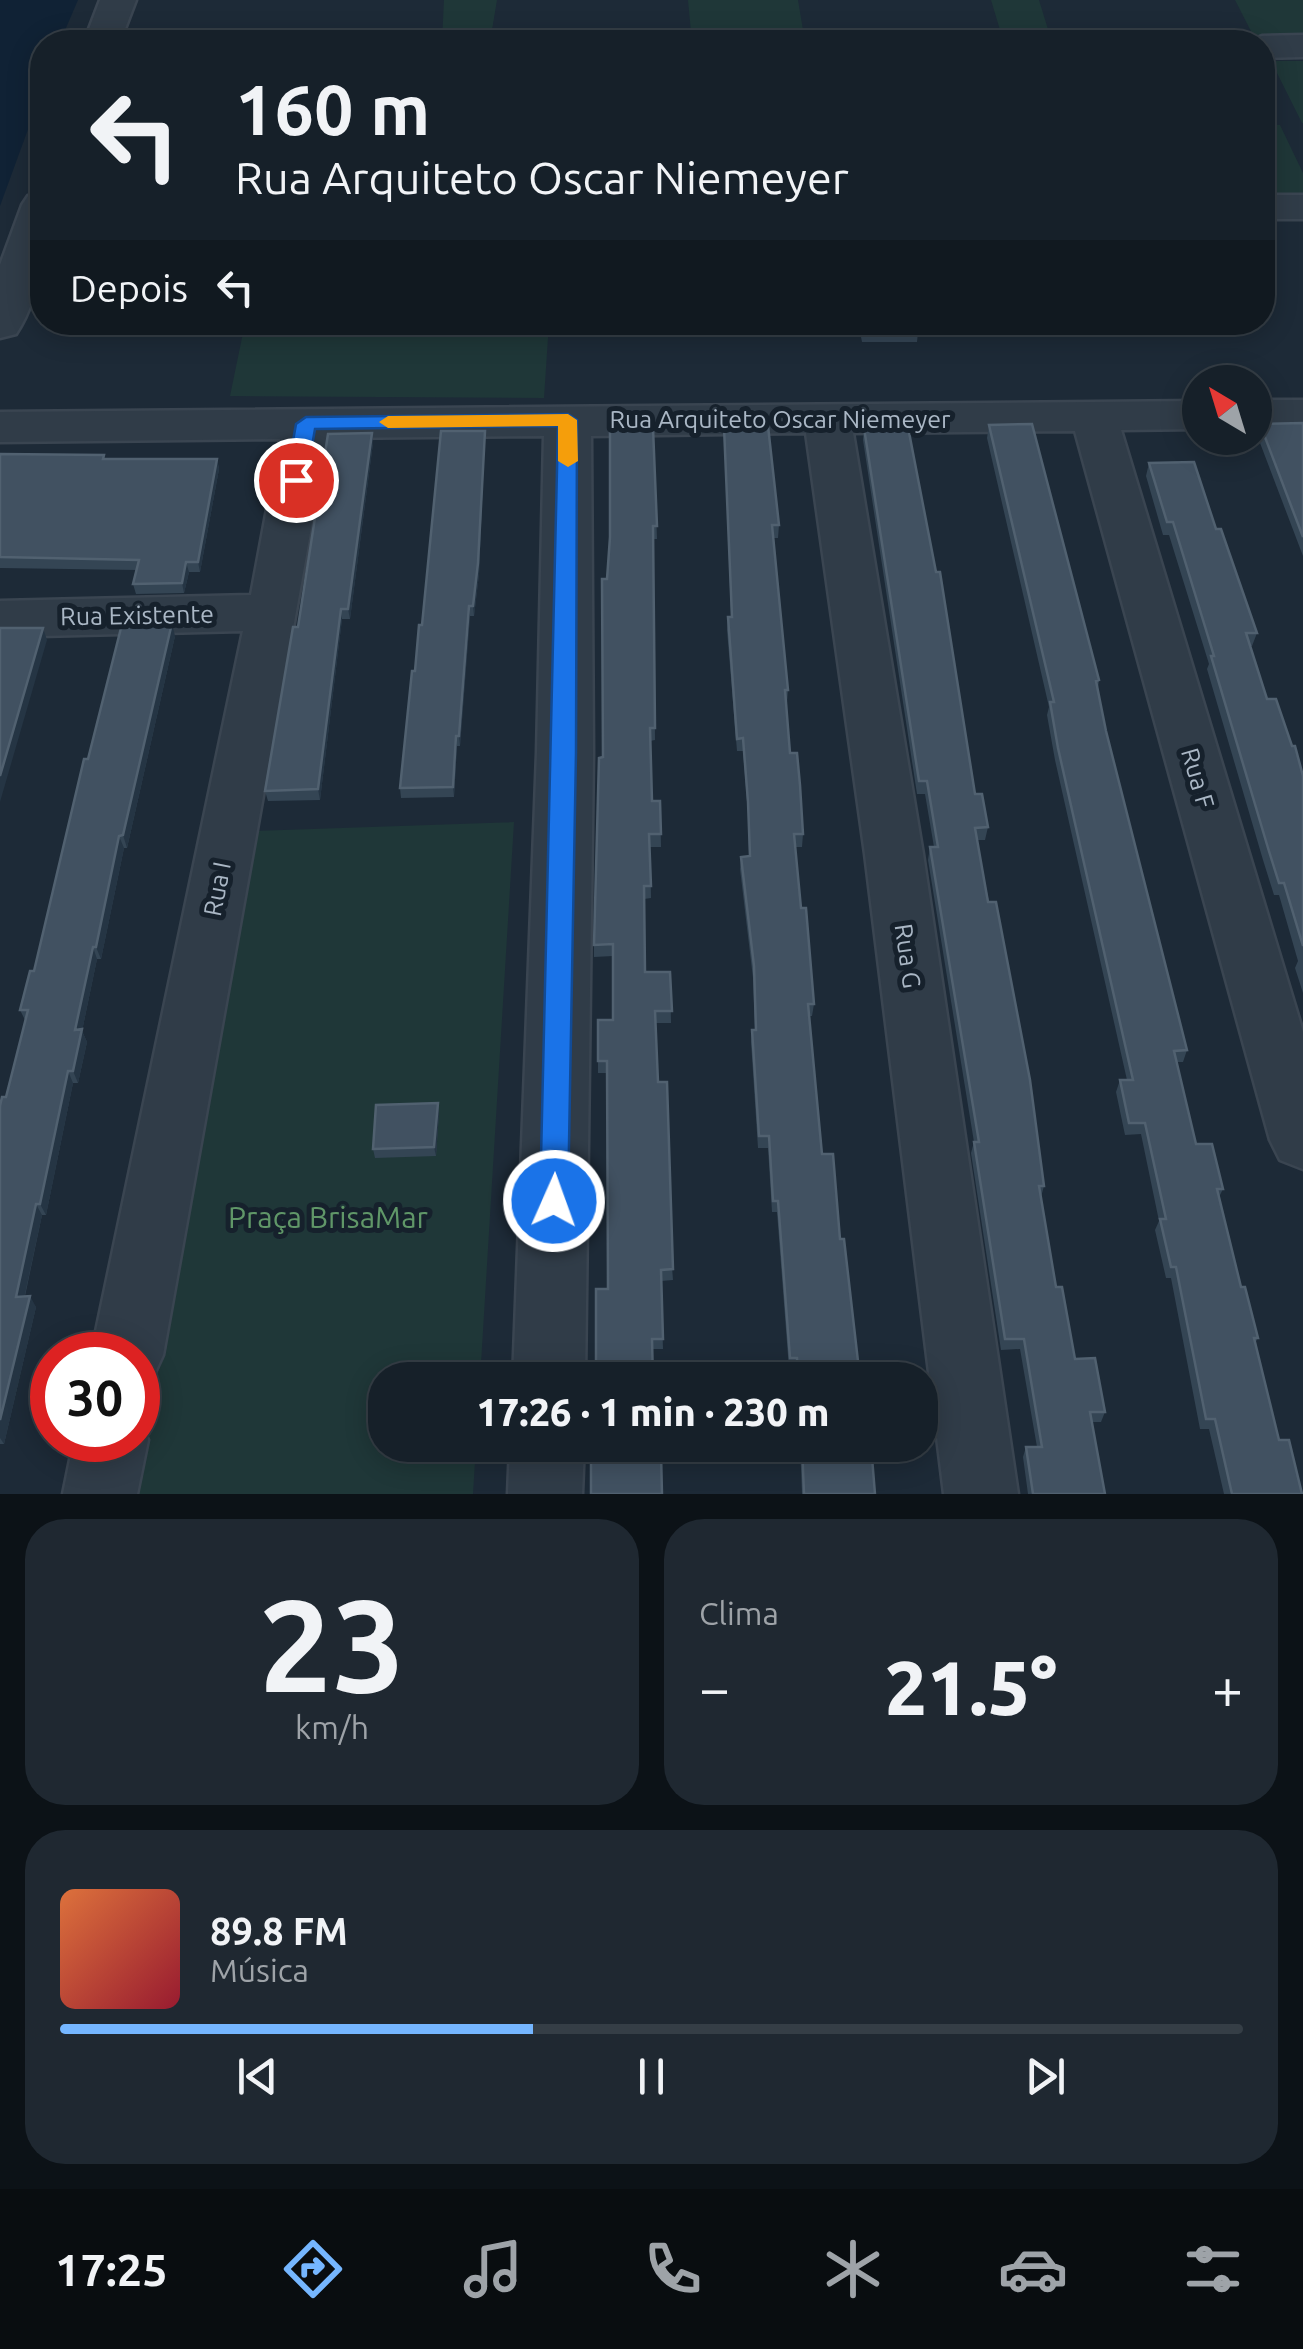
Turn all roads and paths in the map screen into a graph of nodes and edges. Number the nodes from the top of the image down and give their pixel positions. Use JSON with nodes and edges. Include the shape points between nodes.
{"nodes":[{"id":1,"x":118,"y":0,"type":"edge"},
{"id":2,"x":107,"y":30,"type":"edge"},
{"id":3,"x":1303,"y":46,"type":"edge"},
{"id":4,"x":1275,"y":47,"type":"edge"},
{"id":5,"x":1303,"y":206,"type":"edge"},
{"id":6,"x":1275,"y":207,"type":"edge"},
{"id":7,"x":30,"y":244,"type":"edge"},
{"id":8,"x":0,"y":324,"type":"edge"},
{"id":9,"x":1272,"y":414,"type":"edge"},
{"id":10,"x":1303,"y":414,"type":"edge"},
{"id":11,"x":1182,"y":415,"type":"edge"},
{"id":12,"x":1094,"y":416,"type":"junction"},
{"id":13,"x":827,"y":419,"type":"junction"},
{"id":14,"x":568,"y":420,"type":"junction"},
{"id":15,"x":306,"y":424,"type":"junction"},
{"id":16,"x":0,"y":427,"type":"edge"},
{"id":17,"x":273,"y":612,"type":"junction"},
{"id":18,"x":0,"y":618,"type":"edge"},
{"id":19,"x":1303,"y":1140,"type":"edge"},
{"id":20,"x":132,"y":1332,"type":"edge"},
{"id":21,"x":549,"y":1362,"type":"edge"},
{"id":22,"x":107,"y":1462,"type":"edge"},
{"id":23,"x":546,"y":1462,"type":"edge"},
{"id":24,"x":100,"y":1494,"type":"edge"},
{"id":25,"x":545,"y":1494,"type":"edge"},
{"id":26,"x":981,"y":1494,"type":"edge"}],
"edges":[{"from":1,"to":2,"type":"street"},
{"from":3,"to":4,"type":"street"},
{"from":5,"to":6,"type":"street"},
{"from":7,"to":8,"type":"street"},
{"from":9,"to":10,"type":"street"},
{"from":11,"to":12,"type":"street","name":"Rua Arquiteto Oscar Niemeyer"},
{"from":12,"to":13,"type":"street","name":"Rua Arquiteto Oscar Niemeyer"},
{"from":12,"to":19,"type":"street","name":"Rua F"},
{"from":13,"to":14,"type":"street","name":"Rua Arquiteto Oscar Niemeyer"},
{"from":13,"to":26,"type":"street","name":"Rua G"},
{"from":14,"to":15,"type":"street","name":"Rua Arquiteto Oscar Niemeyer"},
{"from":14,"to":21,"type":"street"},
{"from":15,"to":16,"type":"street","name":"Rua Arquiteto Oscar Niemeyer"},
{"from":15,"to":17,"type":"street","name":"Rua I"},
{"from":17,"to":18,"type":"street","name":"Rua Existente"},
{"from":17,"to":20,"type":"street","name":"Rua I"},
{"from":22,"to":24,"type":"street"},
{"from":23,"to":25,"type":"street"}]}
